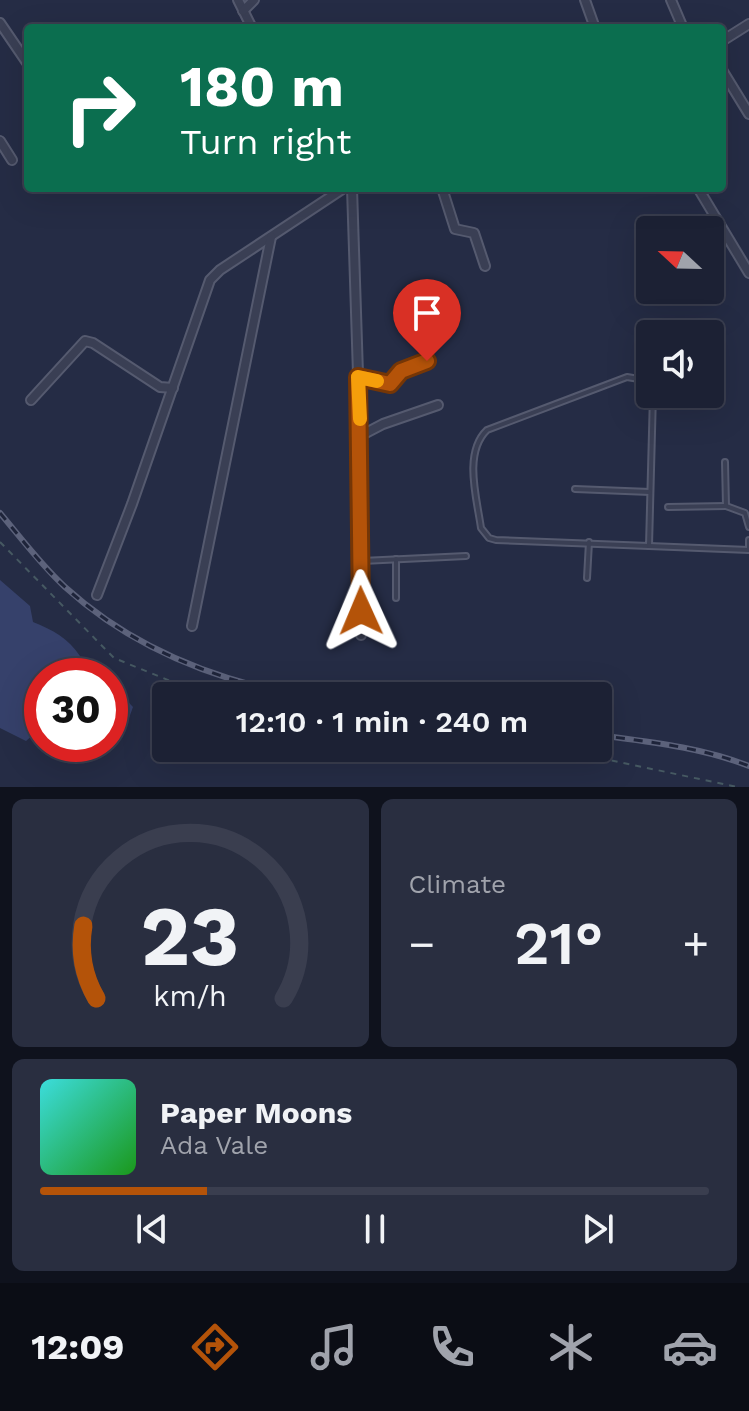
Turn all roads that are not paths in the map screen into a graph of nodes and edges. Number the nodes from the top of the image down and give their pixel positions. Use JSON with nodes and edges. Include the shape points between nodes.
{"nodes":[{"id":1,"x":238,"y":0,"type":"edge"},
{"id":2,"x":254,"y":0,"type":"edge"},
{"id":3,"x":585,"y":0,"type":"edge"},
{"id":4,"x":671,"y":0,"type":"edge"},
{"id":5,"x":243,"y":11,"type":"junction"},
{"id":6,"x":0,"y":23,"type":"edge"},
{"id":7,"x":250,"y":24,"type":"edge"},
{"id":8,"x":594,"y":24,"type":"edge"},
{"id":9,"x":681,"y":24,"type":"edge"},
{"id":10,"x":749,"y":24,"type":"edge"},
{"id":11,"x":726,"y":38,"type":"edge"},
{"id":12,"x":24,"y":58,"type":"edge"},
{"id":13,"x":726,"y":77,"type":"edge"},
{"id":14,"x":749,"y":114,"type":"edge"},
{"id":15,"x":0,"y":141,"type":"edge"},
{"id":16,"x":12,"y":160,"type":"dead end"},
{"id":17,"x":330,"y":192,"type":"edge"},
{"id":18,"x":352,"y":192,"type":"edge"},
{"id":19,"x":443,"y":192,"type":"edge"},
{"id":20,"x":700,"y":192,"type":"edge"},
{"id":21,"x":271,"y":236,"type":"junction"},
{"id":22,"x":485,"y":266,"type":"dead end"},
{"id":23,"x":749,"y":273,"type":"edge"},
{"id":24,"x":427,"y":361,"type":"dead end"},
{"id":25,"x":358,"y":377,"type":"junction"},
{"id":26,"x":636,"y":378,"type":"edge"},
{"id":27,"x":173,"y":388,"type":"junction"},
{"id":28,"x":31,"y":400,"type":"dead end"},
{"id":29,"x":438,"y":405,"type":"dead end"},
{"id":30,"x":652,"y":408,"type":"edge"},
{"id":31,"x":360,"y":436,"type":"junction"},
{"id":32,"x":725,"y":462,"type":"dead end"},
{"id":33,"x":575,"y":489,"type":"dead end"},
{"id":34,"x":650,"y":492,"type":"junction"},
{"id":35,"x":726,"y":506,"type":"junction"},
{"id":36,"x":668,"y":507,"type":"dead end"},
{"id":37,"x":749,"y":527,"type":"edge"},
{"id":38,"x":749,"y":540,"type":"edge"},
{"id":39,"x":589,"y":542,"type":"junction"},
{"id":40,"x":649,"y":546,"type":"junction"},
{"id":41,"x":749,"y":550,"type":"edge"},
{"id":42,"x":466,"y":556,"type":"dead end"},
{"id":43,"x":396,"y":559,"type":"junction"},
{"id":44,"x":360,"y":561,"type":"junction"},
{"id":45,"x":587,"y":578,"type":"dead end"},
{"id":46,"x":97,"y":595,"type":"dead end"},
{"id":47,"x":396,"y":598,"type":"dead end"},
{"id":48,"x":192,"y":626,"type":"dead end"},
{"id":49,"x":361,"y":635,"type":"dead end"}],
"edges":[{"from":1,"to":5,"type":"street"},
{"from":2,"to":5,"type":"street"},
{"from":3,"to":8,"type":"street"},
{"from":4,"to":9,"type":"street"},
{"from":5,"to":7,"type":"street"},
{"from":6,"to":12,"type":"street"},
{"from":10,"to":11,"type":"street"},
{"from":13,"to":14,"type":"street"},
{"from":15,"to":16,"type":"street"},
{"from":17,"to":21,"type":"street"},
{"from":18,"to":25,"type":"street"},
{"from":19,"to":22,"type":"street","via":[[455,229],[474,233]]},
{"from":20,"to":23,"type":"street"},
{"from":21,"to":27,"type":"street","via":[[210,280]]},
{"from":21,"to":48,"type":"street"},
{"from":24,"to":25,"type":"street","via":[[401,371],[390,384]]},
{"from":25,"to":31,"type":"street"},
{"from":26,"to":39,"type":"lane","via":[[627,377],[487,430],[476,442],[473,472],[481,528],[489,538]]},
{"from":27,"to":28,"type":"street","via":[[160,387],[85,341]]},
{"from":27,"to":46,"type":"street"},
{"from":29,"to":31,"type":"street"},
{"from":30,"to":34,"type":"lane"},
{"from":31,"to":44,"type":"street"},
{"from":32,"to":35,"type":"lane"},
{"from":33,"to":34,"type":"lane"},
{"from":34,"to":40,"type":"lane"},
{"from":35,"to":36,"type":"lane"},
{"from":35,"to":37,"type":"lane","via":[[745,513]]},
{"from":38,"to":41,"type":"lane"},
{"from":39,"to":40,"type":"lane"},
{"from":39,"to":45,"type":"lane"},
{"from":40,"to":41,"type":"lane"},
{"from":42,"to":43,"type":"lane"},
{"from":43,"to":44,"type":"lane"},
{"from":43,"to":47,"type":"lane"},
{"from":44,"to":49,"type":"street"}]}
